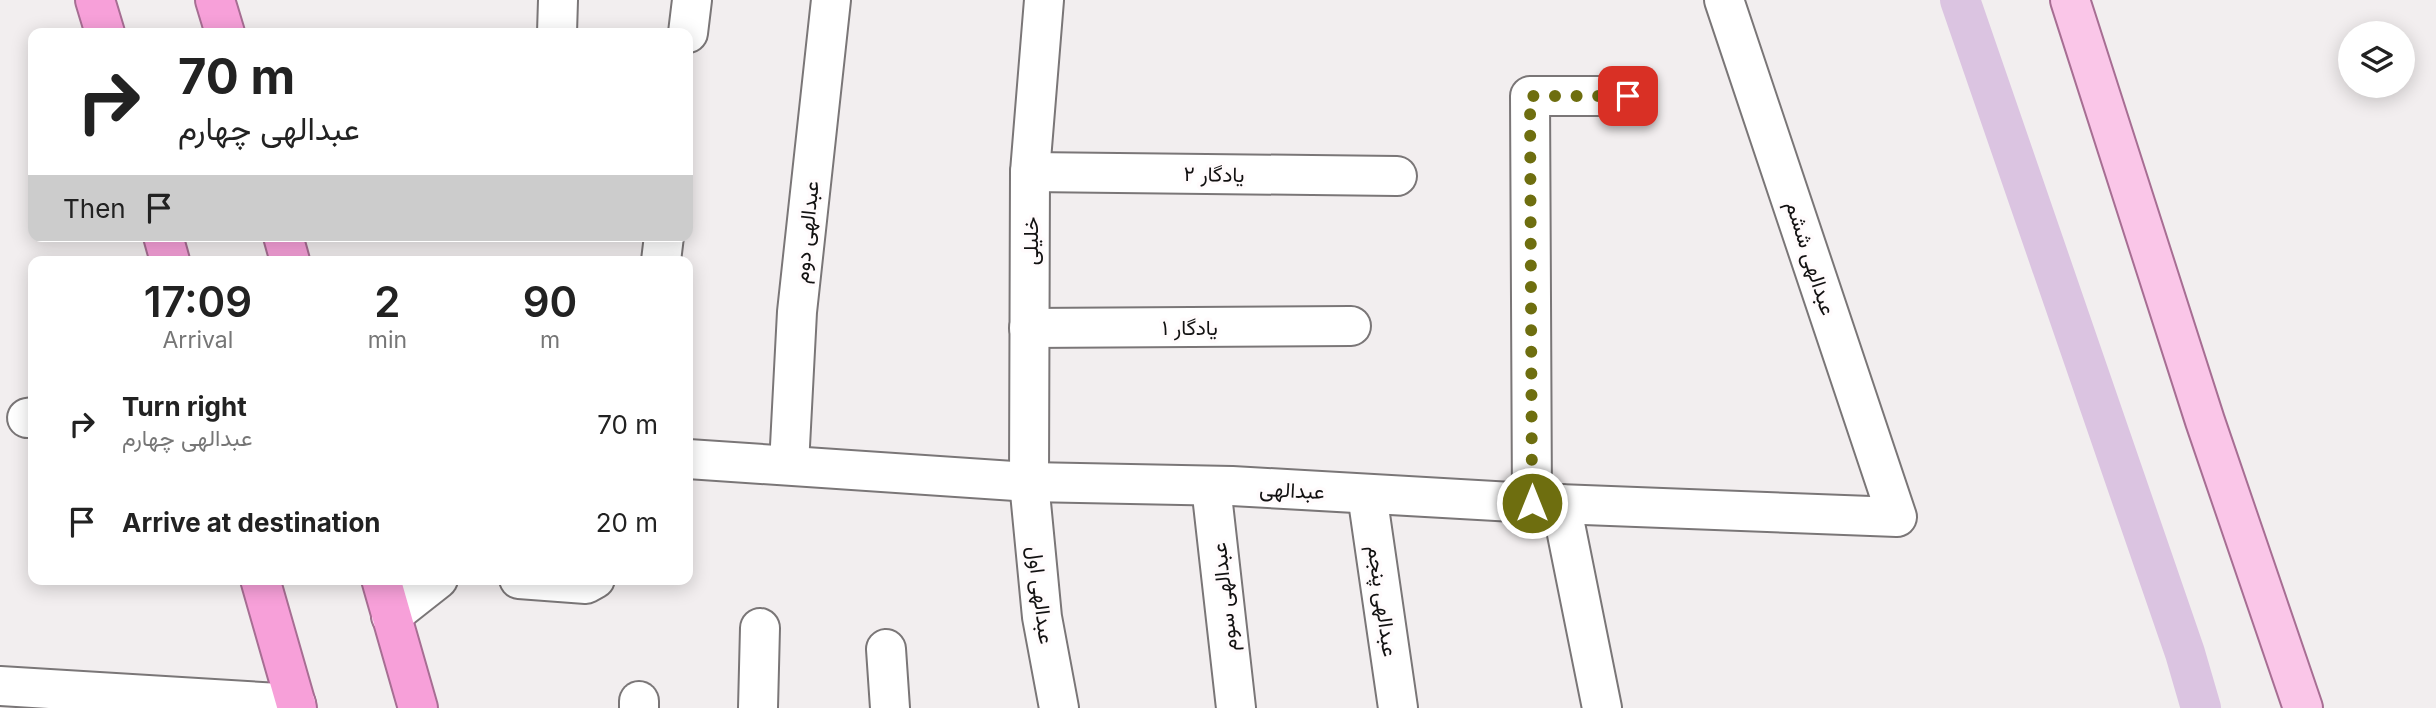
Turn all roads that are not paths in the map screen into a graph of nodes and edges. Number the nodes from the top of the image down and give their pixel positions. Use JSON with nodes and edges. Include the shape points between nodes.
{"nodes":[{"id":1,"x":95,"y":0,"type":"edge"},
{"id":2,"x":215,"y":0,"type":"edge"},
{"id":3,"x":558,"y":0,"type":"edge"},
{"id":4,"x":692,"y":0,"type":"edge"},
{"id":5,"x":831,"y":0,"type":"edge"},
{"id":6,"x":1044,"y":0,"type":"edge"},
{"id":7,"x":1724,"y":0,"type":"edge"},
{"id":8,"x":2070,"y":0,"type":"edge"},
{"id":9,"x":103,"y":28,"type":"edge"},
{"id":10,"x":223,"y":28,"type":"edge"},
{"id":11,"x":556,"y":28,"type":"edge"},
{"id":12,"x":689,"y":28,"type":"edge"},
{"id":13,"x":1628,"y":96,"type":"dead end"},
{"id":14,"x":1030,"y":172,"type":"junction"},
{"id":15,"x":1397,"y":176,"type":"dead end"},
{"id":16,"x":1351,"y":326,"type":"dead end"},
{"id":17,"x":1029,"y":328,"type":"junction"},
{"id":18,"x":693,"y":459,"type":"edge"},
{"id":19,"x":789,"y":464,"type":"junction"},
{"id":20,"x":1029,"y":482,"type":"junction"},
{"id":21,"x":1212,"y":486,"type":"junction"},
{"id":22,"x":1367,"y":494,"type":"junction"},
{"id":23,"x":1546,"y":503,"type":"junction"},
{"id":24,"x":1897,"y":517,"type":"joint"},
{"id":25,"x":262,"y":585,"type":"edge"},
{"id":26,"x":383,"y":585,"type":"edge"},
{"id":27,"x":430,"y":585,"type":"edge"},
{"id":28,"x":391,"y":616,"type":"junction"},
{"id":29,"x":760,"y":628,"type":"dead end"},
{"id":30,"x":886,"y":649,"type":"dead end"},
{"id":31,"x":0,"y":686,"type":"edge"},
{"id":32,"x":1600,"y":693,"type":"edge"},
{"id":33,"x":297,"y":706,"type":"edge"},
{"id":34,"x":418,"y":708,"type":"edge"},
{"id":35,"x":758,"y":708,"type":"edge"},
{"id":36,"x":890,"y":708,"type":"edge"},
{"id":37,"x":1059,"y":708,"type":"edge"},
{"id":38,"x":1236,"y":708,"type":"edge"},
{"id":39,"x":1398,"y":708,"type":"edge"},
{"id":40,"x":2303,"y":708,"type":"edge"}],
"edges":[{"from":1,"to":9,"type":"highway"},
{"from":2,"to":10,"type":"highway"},
{"from":3,"to":11,"type":"street"},
{"from":4,"to":12,"type":"street"},
{"from":5,"to":19,"type":"street","name":"عبدالهی دوم","via":[[797,312]]},
{"from":6,"to":14,"type":"street","name":"خلیلی"},
{"from":7,"to":24,"type":"street","name":"عبدالهی ششم"},
{"from":8,"to":40,"type":"main road"},
{"from":13,"to":23,"type":"street","via":[[1530,96]]},
{"from":14,"to":15,"type":"street","name":"یادگار ۲"},
{"from":14,"to":17,"type":"street","name":"خلیلی"},
{"from":16,"to":17,"type":"street","name":"یادگار ۱"},
{"from":17,"to":20,"type":"street","name":"خلیلی"},
{"from":18,"to":19,"type":"street","name":"عبدالهی"},
{"from":19,"to":20,"type":"street","name":"عبدالهی"},
{"from":20,"to":21,"type":"street","name":"عبدالهی"},
{"from":20,"to":37,"type":"street","name":"عبدالهی اول","via":[[1042,617]]},
{"from":21,"to":22,"type":"street","name":"عبدالهی"},
{"from":21,"to":38,"type":"street","name":"عبدالهی سوم"},
{"from":22,"to":23,"type":"street","name":"عبدالهی"},
{"from":22,"to":39,"type":"street","name":"عبدالهی پنجم"},
{"from":23,"to":24,"type":"street","name":"عبدالهی"},
{"from":23,"to":32,"type":"street"},
{"from":25,"to":33,"type":"highway"},
{"from":26,"to":28,"type":"highway"},
{"from":27,"to":28,"type":"street"},
{"from":28,"to":34,"type":"highway"},
{"from":29,"to":35,"type":"street"},
{"from":30,"to":36,"type":"street"},
{"from":31,"to":33,"type":"street"}]}
